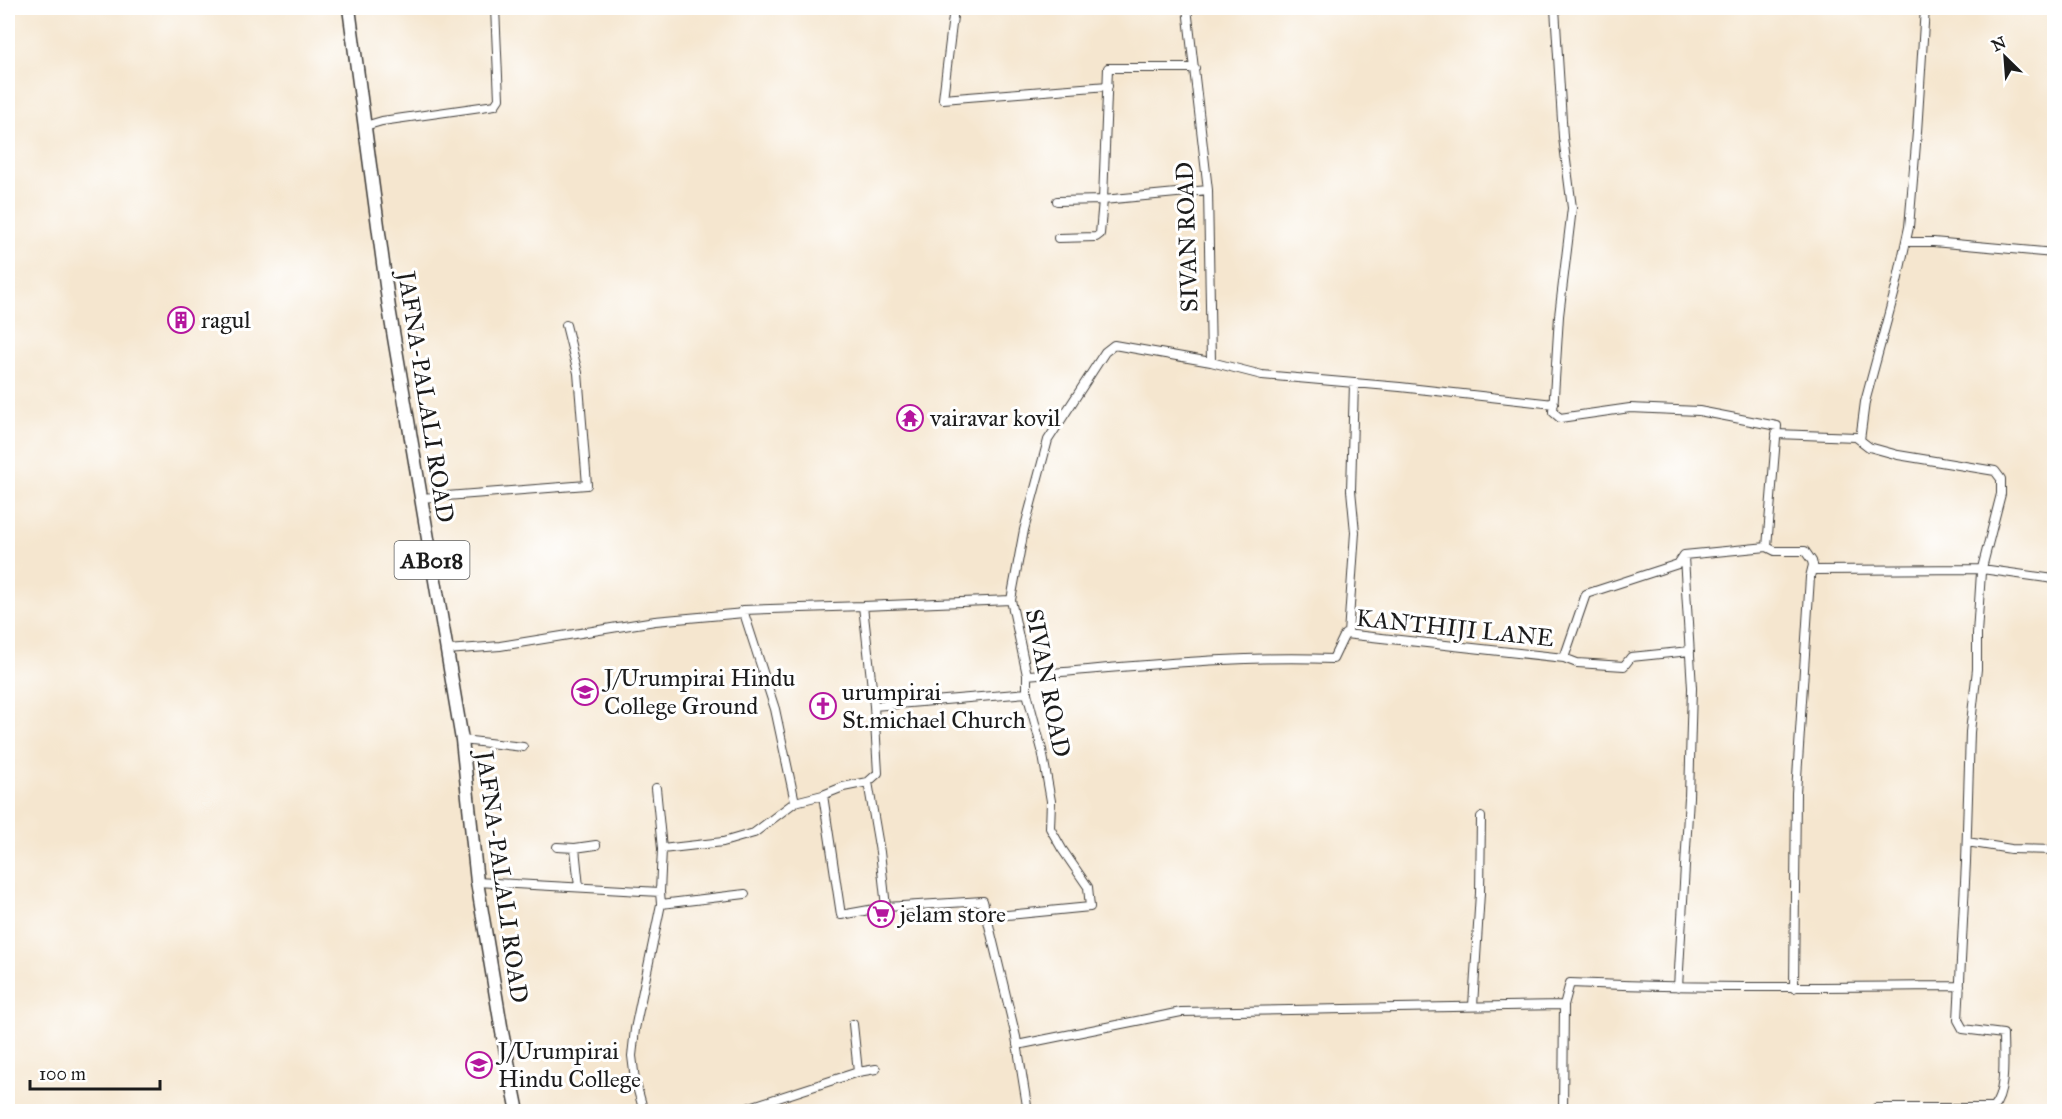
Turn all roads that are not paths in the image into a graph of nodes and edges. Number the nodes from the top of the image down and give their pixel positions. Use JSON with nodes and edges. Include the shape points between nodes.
{"nodes":[{"id":1,"x":349,"y":8,"type":"edge"},
{"id":2,"x":495,"y":8,"type":"edge"},
{"id":3,"x":954,"y":8,"type":"edge"},
{"id":4,"x":1187,"y":8,"type":"edge"},
{"id":5,"x":1556,"y":8,"type":"edge"},
{"id":6,"x":1925,"y":8,"type":"edge"},
{"id":7,"x":1195,"y":68,"type":"junction"},
{"id":8,"x":1108,"y":86,"type":"junction"},
{"id":9,"x":365,"y":126,"type":"junction"},
{"id":10,"x":1208,"y":190,"type":"junction"},
{"id":11,"x":1103,"y":200,"type":"junction"},
{"id":12,"x":1057,"y":201,"type":"dead end"},
{"id":13,"x":1058,"y":238,"type":"dead end"},
{"id":14,"x":1906,"y":242,"type":"junction"},
{"id":15,"x":2055,"y":253,"type":"edge"},
{"id":16,"x":566,"y":325,"type":"dead end"},
{"id":17,"x":1210,"y":363,"type":"junction"},
{"id":18,"x":1354,"y":383,"type":"junction"},
{"id":19,"x":1554,"y":404,"type":"junction"},
{"id":20,"x":1776,"y":434,"type":"junction"},
{"id":21,"x":1860,"y":440,"type":"junction"},
{"id":22,"x":421,"y":498,"type":"junction"},
{"id":23,"x":1767,"y":547,"type":"junction"},
{"id":24,"x":1684,"y":555,"type":"junction"},
{"id":25,"x":1813,"y":565,"type":"junction"},
{"id":26,"x":1982,"y":569,"type":"junction"},
{"id":27,"x":2055,"y":579,"type":"edge"},
{"id":28,"x":1011,"y":600,"type":"junction"},
{"id":29,"x":863,"y":606,"type":"junction"},
{"id":30,"x":744,"y":613,"type":"junction"},
{"id":31,"x":1348,"y":634,"type":"junction"},
{"id":32,"x":447,"y":650,"type":"junction"},
{"id":33,"x":1690,"y":651,"type":"junction"},
{"id":34,"x":1564,"y":658,"type":"junction"},
{"id":35,"x":1027,"y":675,"type":"junction"},
{"id":36,"x":1027,"y":693,"type":"junction"},
{"id":37,"x":874,"y":706,"type":"junction"},
{"id":38,"x":462,"y":740,"type":"junction"},
{"id":39,"x":523,"y":747,"type":"dead end"},
{"id":40,"x":868,"y":782,"type":"junction"},
{"id":41,"x":656,"y":788,"type":"dead end"},
{"id":42,"x":823,"y":795,"type":"junction"},
{"id":43,"x":795,"y":802,"type":"junction"},
{"id":44,"x":1481,"y":817,"type":"dead end"},
{"id":45,"x":1967,"y":842,"type":"junction"},
{"id":46,"x":597,"y":845,"type":"dead end"},
{"id":47,"x":557,"y":847,"type":"dead end"},
{"id":48,"x":575,"y":848,"type":"junction"},
{"id":49,"x":662,"y":849,"type":"junction"},
{"id":50,"x":2055,"y":850,"type":"edge"},
{"id":51,"x":477,"y":882,"type":"junction"},
{"id":52,"x":579,"y":887,"type":"junction"},
{"id":53,"x":660,"y":892,"type":"junction"},
{"id":54,"x":745,"y":894,"type":"dead end"},
{"id":55,"x":661,"y":904,"type":"junction"},
{"id":56,"x":886,"y":907,"type":"junction"},
{"id":57,"x":987,"y":917,"type":"junction"},
{"id":58,"x":1960,"y":986,"type":"junction"},
{"id":59,"x":1678,"y":987,"type":"junction"},
{"id":60,"x":1794,"y":988,"type":"junction"},
{"id":61,"x":1564,"y":1005,"type":"junction"},
{"id":62,"x":1473,"y":1006,"type":"junction"},
{"id":63,"x":853,"y":1024,"type":"dead end"},
{"id":64,"x":1017,"y":1045,"type":"junction"},
{"id":65,"x":876,"y":1069,"type":"dead end"},
{"id":66,"x":858,"y":1072,"type":"junction"},
{"id":67,"x":518,"y":1112,"type":"edge"},
{"id":68,"x":644,"y":1112,"type":"edge"},
{"id":69,"x":735,"y":1112,"type":"edge"},
{"id":70,"x":1028,"y":1112,"type":"edge"},
{"id":71,"x":1563,"y":1112,"type":"edge"},
{"id":72,"x":1875,"y":1112,"type":"edge"}],
"edges":[{"from":1,"to":9,"type":"main road","name":"JAFNA-PALALI ROAD","number":"AB018"},
{"from":2,"to":9,"type":"street","via":[[499,99],[495,105]]},
{"from":3,"to":8,"type":"street","via":[[943,99]]},
{"from":4,"to":7,"type":"street","name":"SIVAN ROAD"},
{"from":5,"to":19,"type":"street","via":[[1563,137],[1572,208],[1559,316]]},
{"from":6,"to":14,"type":"street"},
{"from":7,"to":8,"type":"street","via":[[1108,68]]},
{"from":7,"to":10,"type":"street","name":"SIVAN ROAD"},
{"from":8,"to":11,"type":"street"},
{"from":9,"to":22,"type":"main road","name":"JAFNA-PALALI ROAD","number":"AB018","via":[[389,308]]},
{"from":10,"to":11,"type":"street"},
{"from":10,"to":17,"type":"street","name":"SIVAN ROAD"},
{"from":11,"to":12,"type":"street"},
{"from":11,"to":13,"type":"street","via":[[1100,234]]},
{"from":14,"to":15,"type":"street"},
{"from":14,"to":21,"type":"street","via":[[1865,402]]},
{"from":16,"to":22,"type":"street","via":[[578,373],[587,485]]},
{"from":17,"to":18,"type":"street","via":[[1262,375]]},
{"from":17,"to":28,"type":"street","name":"SIVAN ROAD","via":[[1114,345],[1105,352],[1048,440],[1024,530]]},
{"from":18,"to":19,"type":"street"},
{"from":18,"to":31,"type":"street","via":[[1351,490],[1355,532]]},
{"from":19,"to":20,"type":"street","via":[[1553,412],[1560,418],[1630,408],[1699,411],[1777,426]]},
{"from":20,"to":21,"type":"street"},
{"from":20,"to":23,"type":"street"},
{"from":21,"to":26,"type":"street","via":[[1869,447],[1898,455],[1995,471],[2001,479],[2001,494]]},
{"from":22,"to":32,"type":"main road","name":"JAFNA-PALALI ROAD","number":"AB018"},
{"from":23,"to":24,"type":"street","name":"KANTHIJI LANE"},
{"from":23,"to":25,"type":"street","name":"KANTHIJI LANE","via":[[1775,551],[1805,551]]},
{"from":24,"to":33,"type":"street"},
{"from":24,"to":34,"type":"street","name":"KANTHIJI LANE","via":[[1678,564],[1586,594]]},
{"from":25,"to":26,"type":"street","via":[[1815,570]]},
{"from":25,"to":60,"type":"street","via":[[1798,746]]},
{"from":26,"to":27,"type":"street"},
{"from":26,"to":45,"type":"street","via":[[1970,732]]},
{"from":28,"to":29,"type":"street"},
{"from":28,"to":35,"type":"street","name":"SIVAN ROAD"},
{"from":29,"to":30,"type":"street","via":[[743,610]]},
{"from":29,"to":37,"type":"street"},
{"from":30,"to":32,"type":"street","via":[[655,621],[500,646]]},
{"from":30,"to":43,"type":"street","via":[[775,710]]},
{"from":31,"to":34,"type":"street","name":"KANTHIJI LANE"},
{"from":31,"to":35,"type":"street","name":"KANTHIJI LANE","via":[[1333,659],[1211,661]]},
{"from":32,"to":38,"type":"main road","name":"JAFNA-PALALI ROAD","number":"AB018"},
{"from":33,"to":34,"type":"street","via":[[1631,657],[1624,666],[1577,663]]},
{"from":33,"to":59,"type":"street","via":[[1689,797]]},
{"from":35,"to":36,"type":"street","name":"SIVAN ROAD"},
{"from":36,"to":37,"type":"street"},
{"from":36,"to":57,"type":"street","name":"SIVAN ROAD","via":[[1051,801],[1050,828],[1089,886],[1090,907]]},
{"from":37,"to":40,"type":"street","via":[[878,773]]},
{"from":38,"to":39,"type":"street"},
{"from":38,"to":51,"type":"main road","name":"JAFNA-PALALI ROAD","number":"AB018"},
{"from":40,"to":42,"type":"street"},
{"from":40,"to":56,"type":"street"},
{"from":41,"to":49,"type":"street"},
{"from":42,"to":43,"type":"street"},
{"from":42,"to":56,"type":"street","via":[[840,915]]},
{"from":43,"to":49,"type":"street","via":[[754,832],[723,842]]},
{"from":44,"to":62,"type":"street"},
{"from":45,"to":50,"type":"street"},
{"from":45,"to":58,"type":"street"},
{"from":46,"to":48,"type":"street"},
{"from":47,"to":48,"type":"street"},
{"from":48,"to":52,"type":"street"},
{"from":49,"to":53,"type":"street"},
{"from":51,"to":52,"type":"street"},
{"from":51,"to":67,"type":"main road","name":"JAFNA-PALALI ROAD","number":"AB018"},
{"from":52,"to":53,"type":"street"},
{"from":53,"to":55,"type":"street"},
{"from":54,"to":55,"type":"street"},
{"from":55,"to":68,"type":"street","via":[[635,1029],[635,1080]]},
{"from":56,"to":57,"type":"street","via":[[982,901]]},
{"from":57,"to":64,"type":"street"},
{"from":58,"to":60,"type":"street"},
{"from":58,"to":72,"type":"street","via":[[1958,1020],[1963,1029],[2003,1034],[1998,1102],[1993,1108],[1876,1108]]},
{"from":59,"to":60,"type":"street"},
{"from":59,"to":61,"type":"street","via":[[1570,983]]},
{"from":61,"to":62,"type":"street"},
{"from":61,"to":71,"type":"street"},
{"from":62,"to":64,"type":"street","via":[[1181,1012]]},
{"from":63,"to":66,"type":"street"},
{"from":64,"to":70,"type":"street"},
{"from":65,"to":66,"type":"street"},
{"from":66,"to":69,"type":"street"}]}
